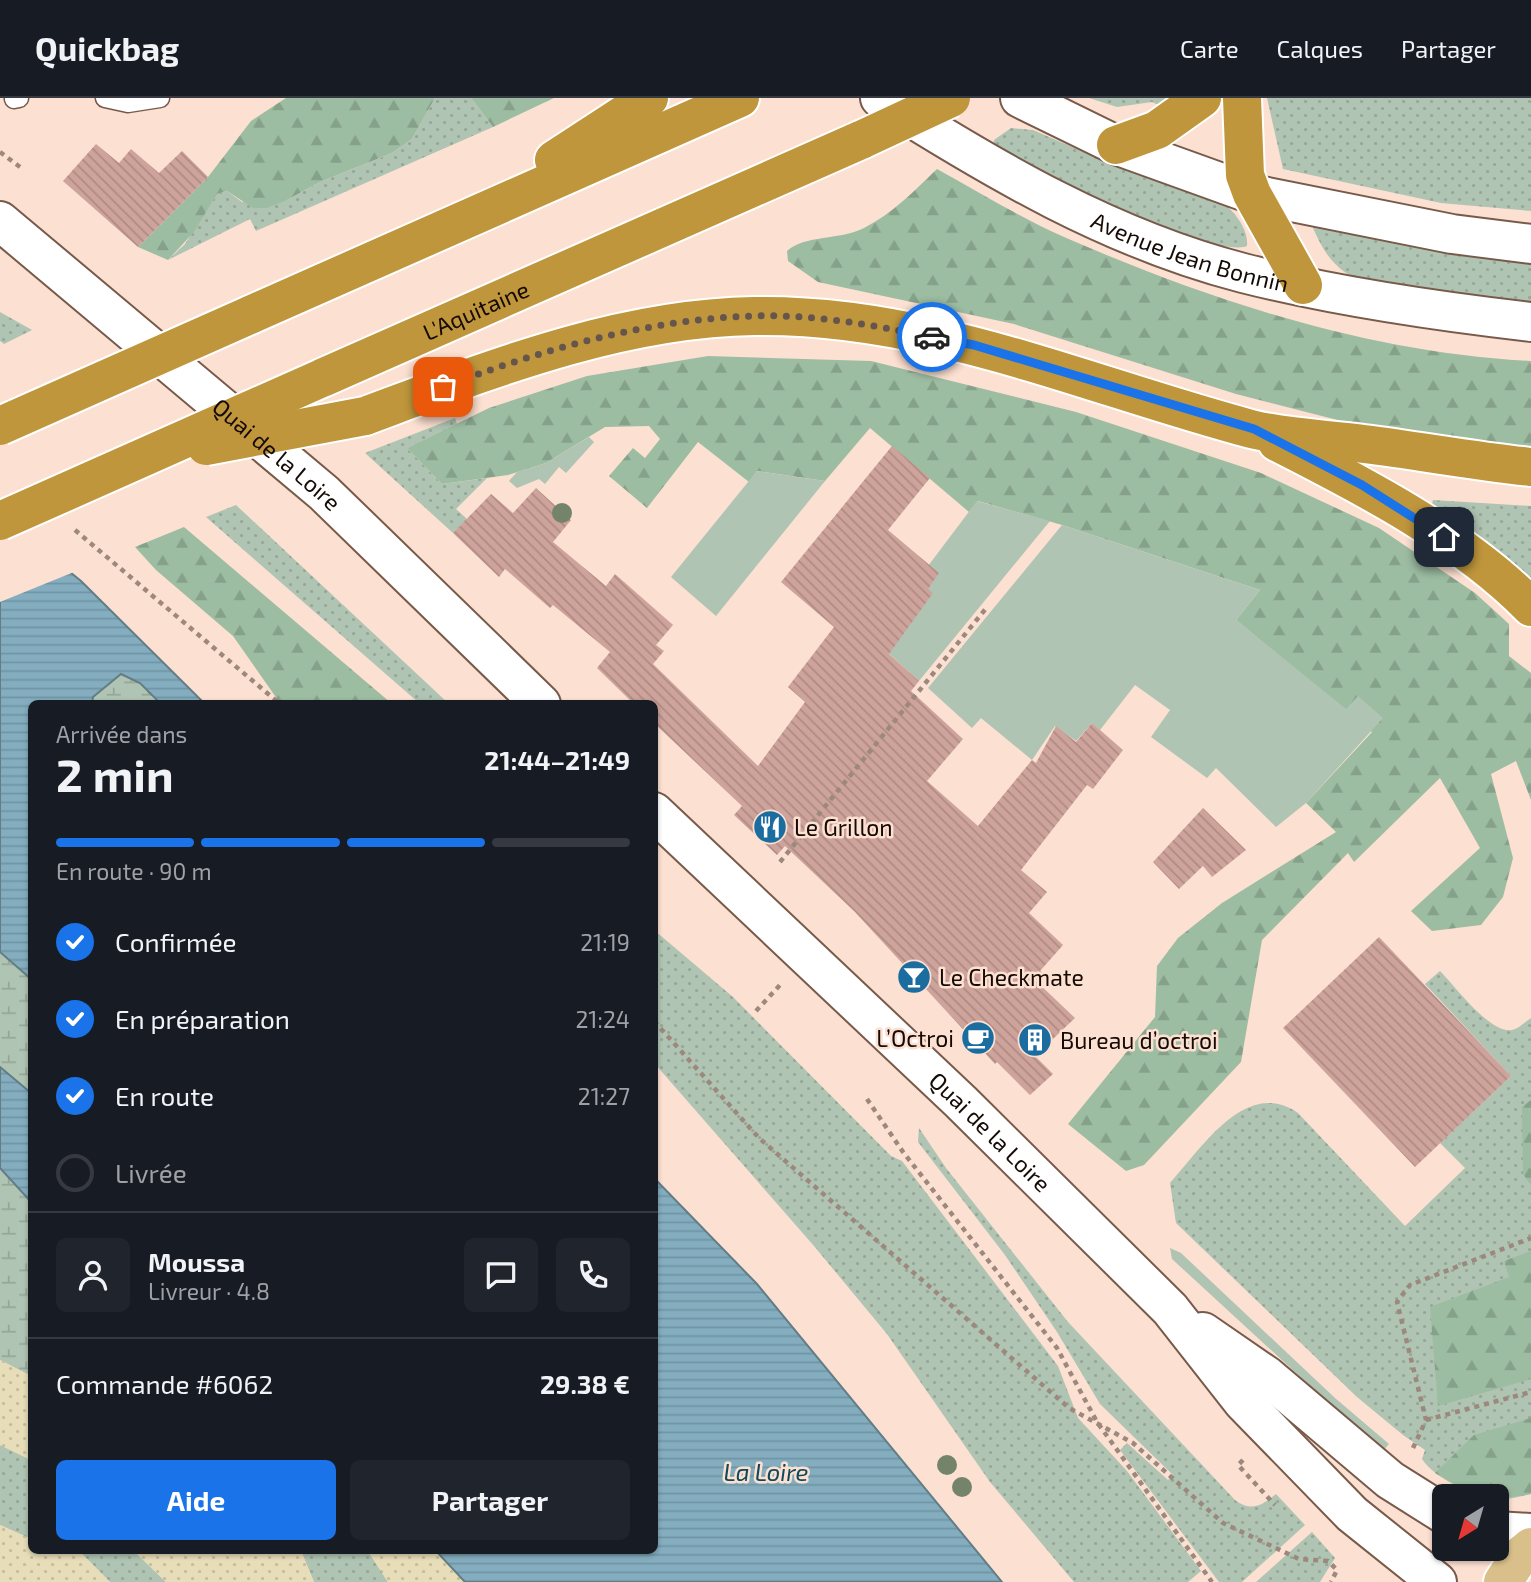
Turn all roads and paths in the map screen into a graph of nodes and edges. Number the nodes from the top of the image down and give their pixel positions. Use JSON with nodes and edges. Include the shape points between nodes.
{"nodes":[{"id":1,"x":19,"y":98,"type":"edge"},
{"id":2,"x":105,"y":98,"type":"edge"},
{"id":3,"x":160,"y":98,"type":"edge"},
{"id":4,"x":649,"y":98,"type":"edge"},
{"id":5,"x":740,"y":98,"type":"edge"},
{"id":6,"x":880,"y":98,"type":"edge"},
{"id":7,"x":951,"y":98,"type":"edge"},
{"id":8,"x":1020,"y":98,"type":"edge"},
{"id":9,"x":1202,"y":98,"type":"edge"},
{"id":10,"x":1242,"y":98,"type":"edge"},
{"id":11,"x":14,"y":99,"type":"edge"},
{"id":12,"x":1116,"y":145,"type":"junction"},
{"id":13,"x":0,"y":152,"type":"edge"},
{"id":14,"x":20,"y":167,"type":"dead end"},
{"id":15,"x":1252,"y":194,"type":"junction"},
{"id":16,"x":0,"y":221,"type":"edge"},
{"id":17,"x":458,"y":222,"type":"junction"},
{"id":18,"x":1531,"y":244,"type":"edge"},
{"id":19,"x":1303,"y":285,"type":"junction"},
{"id":20,"x":1531,"y":322,"type":"edge"},
{"id":21,"x":0,"y":426,"type":"edge"},
{"id":22,"x":1254,"y":429,"type":"junction"},
{"id":23,"x":142,"y":457,"type":"junction"},
{"id":24,"x":1531,"y":467,"type":"edge"},
{"id":25,"x":0,"y":520,"type":"edge"},
{"id":26,"x":69,"y":525,"type":"dead end"},
{"id":27,"x":988,"y":606,"type":"dead end"},
{"id":28,"x":1531,"y":607,"type":"edge"},
{"id":29,"x":275,"y":700,"type":"edge"},
{"id":30,"x":537,"y":700,"type":"edge"},
{"id":31,"x":658,"y":816,"type":"edge"},
{"id":32,"x":780,"y":862,"type":"dead end"},
{"id":33,"x":782,"y":983,"type":"dead end"},
{"id":34,"x":756,"y":1011,"type":"dead end"},
{"id":35,"x":658,"y":1025,"type":"edge"},
{"id":36,"x":867,"y":1099,"type":"dead end"},
{"id":37,"x":1531,"y":1238,"type":"edge"},
{"id":38,"x":1170,"y":1309,"type":"junction"},
{"id":39,"x":1531,"y":1392,"type":"edge"},
{"id":40,"x":1426,"y":1420,"type":"junction"},
{"id":41,"x":1097,"y":1422,"type":"junction"},
{"id":42,"x":1413,"y":1449,"type":"dead end"},
{"id":43,"x":1252,"y":1453,"type":"dead end"},
{"id":44,"x":1275,"y":1505,"type":"dead end"},
{"id":45,"x":1432,"y":1506,"type":"edge"},
{"id":46,"x":1509,"y":1532,"type":"edge"},
{"id":47,"x":1531,"y":1533,"type":"edge"},
{"id":48,"x":1531,"y":1548,"type":"edge"},
{"id":49,"x":1212,"y":1582,"type":"edge"},
{"id":50,"x":1331,"y":1582,"type":"edge"},
{"id":51,"x":1437,"y":1582,"type":"edge"},
{"id":52,"x":1503,"y":1582,"type":"edge"}],
"edges":[{"from":1,"to":11,"type":"lane"},
{"from":2,"to":3,"type":"lane","via":[[128,103]]},
{"from":4,"to":17,"type":"highway"},
{"from":5,"to":17,"type":"highway"},
{"from":6,"to":19,"type":"main road","name":"Avenue Jean Bonnin","via":[[1004,174],[1071,208],[1217,265]]},
{"from":7,"to":23,"type":"highway","name":"L'Aquitaine","bridge":true},
{"from":8,"to":12,"type":"main road"},
{"from":9,"to":12,"type":"highway","via":[[1157,130]]},
{"from":10,"to":15,"type":"highway","via":[[1245,175]]},
{"from":12,"to":15,"type":"main road"},
{"from":13,"to":14,"type":"path"},
{"from":15,"to":18,"type":"main road","via":[[1452,234]]},
{"from":15,"to":19,"type":"highway"},
{"from":16,"to":30,"type":"main road","name":"Quai de la Loire","via":[[324,493]]},
{"from":17,"to":21,"type":"highway","bridge":true},
{"from":19,"to":20,"type":"main road","name":"Avenue Jean Bonnin","via":[[1446,312]]},
{"from":22,"to":23,"type":"highway","bridge":true,"via":[[974,345],[841,320],[754,316],[691,322],[579,344],[495,367],[365,416]]},
{"from":22,"to":24,"type":"highway"},
{"from":22,"to":28,"type":"highway","via":[[1362,485],[1444,537]]},
{"from":23,"to":25,"type":"highway","name":"L'Aquitaine","bridge":true},
{"from":26,"to":29,"type":"path"},
{"from":27,"to":32,"type":"path"},
{"from":31,"to":38,"type":"main road","name":"Quai de la Loire","via":[[961,1102]]},
{"from":33,"to":34,"type":"path"},
{"from":35,"to":41,"type":"path","via":[[759,1139],[1020,1368],[1069,1408]]},
{"from":36,"to":41,"type":"path","via":[[903,1152],[1057,1348]]},
{"from":37,"to":40,"type":"path","via":[[1410,1285],[1397,1302]]},
{"from":38,"to":45,"type":"main road","via":[[1267,1376],[1390,1480]]},
{"from":38,"to":51,"type":"main road","via":[[1243,1402],[1288,1449],[1370,1531]]},
{"from":39,"to":40,"type":"path"},
{"from":40,"to":42,"type":"path"},
{"from":41,"to":49,"type":"path"},
{"from":41,"to":50,"type":"path","via":[[1133,1443],[1223,1523],[1299,1559],[1328,1560],[1337,1570]]},
{"from":43,"to":44,"type":"path","via":[[1238,1465]]},
{"from":46,"to":47,"type":"main road"},
{"from":48,"to":52,"type":"main road"}]}
